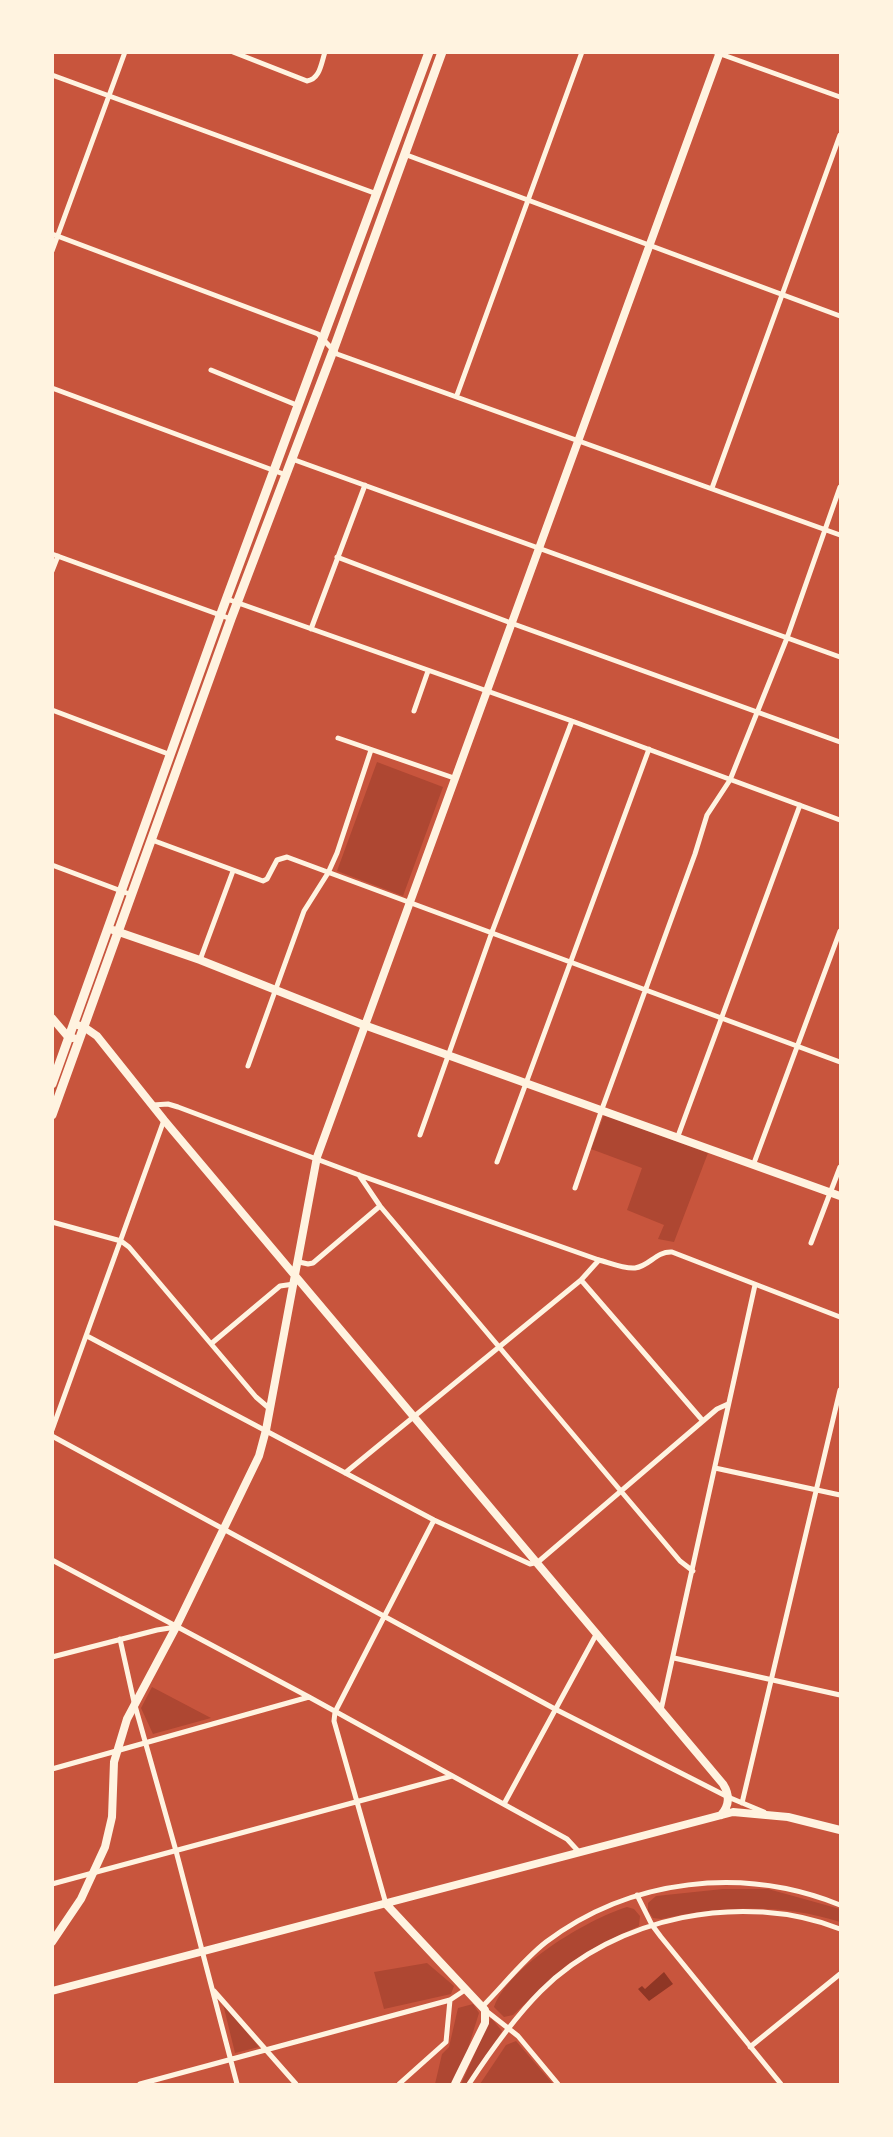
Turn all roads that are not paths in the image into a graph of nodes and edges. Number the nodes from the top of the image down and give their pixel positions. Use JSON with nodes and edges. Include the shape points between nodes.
{"nodes":[{"id":1,"x":125,"y":52,"type":"edge"},
{"id":2,"x":233,"y":52,"type":"edge"},
{"id":3,"x":325,"y":52,"type":"edge"},
{"id":4,"x":582,"y":52,"type":"edge"},
{"id":5,"x":428,"y":53,"type":"edge"},
{"id":6,"x":718,"y":53,"type":"edge"},
{"id":7,"x":441,"y":55,"type":"edge"},
{"id":8,"x":52,"y":75,"type":"edge"},
{"id":9,"x":109,"y":96,"type":"junction"},
{"id":10,"x":841,"y":97,"type":"edge"},
{"id":11,"x":841,"y":135,"type":"edge"},
{"id":12,"x":404,"y":154,"type":"junction"},
{"id":13,"x":377,"y":194,"type":"junction"},
{"id":14,"x":527,"y":201,"type":"junction"},
{"id":15,"x":55,"y":234,"type":"edge"},
{"id":16,"x":649,"y":246,"type":"junction"},
{"id":17,"x":52,"y":251,"type":"edge"},
{"id":18,"x":782,"y":295,"type":"junction"},
{"id":19,"x":841,"y":316,"type":"edge"},
{"id":20,"x":324,"y":338,"type":"junction"},
{"id":21,"x":333,"y":351,"type":"junction"},
{"id":22,"x":211,"y":370,"type":"dead end"},
{"id":23,"x":52,"y":388,"type":"edge"},
{"id":24,"x":457,"y":395,"type":"junction"},
{"id":25,"x":299,"y":406,"type":"junction"},
{"id":26,"x":580,"y":440,"type":"junction"},
{"id":27,"x":292,"y":458,"type":"junction"},
{"id":28,"x":275,"y":471,"type":"junction"},
{"id":29,"x":286,"y":475,"type":"junction"},
{"id":30,"x":365,"y":485,"type":"junction"},
{"id":31,"x":841,"y":487,"type":"edge"},
{"id":32,"x":712,"y":488,"type":"junction"},
{"id":33,"x":825,"y":529,"type":"junction"},
{"id":34,"x":841,"y":535,"type":"edge"},
{"id":35,"x":540,"y":547,"type":"junction"},
{"id":36,"x":55,"y":555,"type":"edge"},
{"id":37,"x":337,"y":557,"type":"junction"},
{"id":38,"x":52,"y":571,"type":"edge"},
{"id":39,"x":227,"y":599,"type":"junction"},
{"id":40,"x":237,"y":603,"type":"junction"},
{"id":41,"x":220,"y":616,"type":"junction"},
{"id":42,"x":231,"y":619,"type":"junction"},
{"id":43,"x":511,"y":623,"type":"junction"},
{"id":44,"x":311,"y":629,"type":"junction"},
{"id":45,"x":787,"y":638,"type":"junction"},
{"id":46,"x":841,"y":657,"type":"edge"},
{"id":47,"x":428,"y":671,"type":"junction"},
{"id":48,"x":487,"y":692,"type":"junction"},
{"id":49,"x":190,"y":701,"type":"junction"},
{"id":50,"x":201,"y":705,"type":"junction"},
{"id":51,"x":52,"y":710,"type":"edge"},
{"id":52,"x":414,"y":711,"type":"dead end"},
{"id":53,"x":757,"y":712,"type":"junction"},
{"id":54,"x":572,"y":721,"type":"junction"},
{"id":55,"x":338,"y":738,"type":"dead end"},
{"id":56,"x":841,"y":743,"type":"edge"},
{"id":57,"x":649,"y":749,"type":"junction"},
{"id":58,"x":371,"y":750,"type":"junction"},
{"id":59,"x":171,"y":755,"type":"junction"},
{"id":60,"x":181,"y":759,"type":"junction"},
{"id":61,"x":454,"y":778,"type":"junction"},
{"id":62,"x":730,"y":780,"type":"junction"},
{"id":63,"x":800,"y":805,"type":"junction"},
{"id":64,"x":841,"y":820,"type":"edge"},
{"id":65,"x":152,"y":840,"type":"junction"},
{"id":66,"x":52,"y":865,"type":"edge"},
{"id":67,"x":233,"y":871,"type":"junction"},
{"id":68,"x":328,"y":873,"type":"junction"},
{"id":69,"x":121,"y":891,"type":"junction"},
{"id":70,"x":132,"y":895,"type":"junction"},
{"id":71,"x":408,"y":902,"type":"junction"},
{"id":72,"x":108,"y":929,"type":"junction"},
{"id":73,"x":841,"y":931,"type":"edge"},
{"id":74,"x":119,"y":932,"type":"junction"},
{"id":75,"x":492,"y":932,"type":"junction"},
{"id":76,"x":200,"y":960,"type":"junction"},
{"id":77,"x":570,"y":961,"type":"junction"},
{"id":78,"x":646,"y":989,"type":"junction"},
{"id":79,"x":276,"y":990,"type":"junction"},
{"id":80,"x":52,"y":1018,"type":"edge"},
{"id":81,"x":722,"y":1018,"type":"junction"},
{"id":82,"x":74,"y":1024,"type":"junction"},
{"id":83,"x":365,"y":1025,"type":"junction"},
{"id":84,"x":84,"y":1027,"type":"junction"},
{"id":85,"x":69,"y":1038,"type":"junction"},
{"id":86,"x":80,"y":1040,"type":"junction"},
{"id":87,"x":797,"y":1046,"type":"junction"},
{"id":88,"x":449,"y":1054,"type":"junction"},
{"id":89,"x":841,"y":1062,"type":"edge"},
{"id":90,"x":248,"y":1066,"type":"dead end"},
{"id":91,"x":527,"y":1082,"type":"junction"},
{"id":92,"x":52,"y":1084,"type":"edge"},
{"id":93,"x":153,"y":1105,"type":"junction"},
{"id":94,"x":601,"y":1109,"type":"junction"},
{"id":95,"x":52,"y":1115,"type":"edge"},
{"id":96,"x":164,"y":1119,"type":"junction"},
{"id":97,"x":420,"y":1135,"type":"dead end"},
{"id":98,"x":678,"y":1136,"type":"junction"},
{"id":99,"x":317,"y":1157,"type":"junction"},
{"id":100,"x":497,"y":1162,"type":"dead end"},
{"id":101,"x":754,"y":1163,"type":"junction"},
{"id":102,"x":841,"y":1167,"type":"edge"},
{"id":103,"x":359,"y":1175,"type":"junction"},
{"id":104,"x":575,"y":1188,"type":"dead end"},
{"id":105,"x":831,"y":1192,"type":"junction"},
{"id":106,"x":841,"y":1196,"type":"edge"},
{"id":107,"x":380,"y":1206,"type":"junction"},
{"id":108,"x":52,"y":1222,"type":"edge"},
{"id":109,"x":121,"y":1241,"type":"junction"},
{"id":110,"x":811,"y":1243,"type":"dead end"},
{"id":111,"x":599,"y":1260,"type":"junction"},
{"id":112,"x":299,"y":1262,"type":"junction"},
{"id":113,"x":296,"y":1275,"type":"junction"},
{"id":114,"x":581,"y":1280,"type":"junction"},
{"id":115,"x":294,"y":1284,"type":"junction"},
{"id":116,"x":755,"y":1285,"type":"junction"},
{"id":117,"x":841,"y":1317,"type":"edge"},
{"id":118,"x":87,"y":1336,"type":"junction"},
{"id":119,"x":212,"y":1343,"type":"junction"},
{"id":120,"x":500,"y":1348,"type":"junction"},
{"id":121,"x":841,"y":1390,"type":"edge"},
{"id":122,"x":728,"y":1405,"type":"junction"},
{"id":123,"x":270,"y":1409,"type":"junction"},
{"id":124,"x":415,"y":1416,"type":"junction"},
{"id":125,"x":703,"y":1421,"type":"junction"},
{"id":126,"x":52,"y":1430,"type":"edge"},
{"id":127,"x":266,"y":1430,"type":"junction"},
{"id":128,"x":52,"y":1436,"type":"edge"},
{"id":129,"x":715,"y":1468,"type":"junction"},
{"id":130,"x":345,"y":1473,"type":"junction"},
{"id":131,"x":817,"y":1490,"type":"junction"},
{"id":132,"x":621,"y":1492,"type":"junction"},
{"id":133,"x":841,"y":1495,"type":"edge"},
{"id":134,"x":435,"y":1520,"type":"junction"},
{"id":135,"x":224,"y":1529,"type":"junction"},
{"id":136,"x":52,"y":1560,"type":"edge"},
{"id":137,"x":538,"y":1562,"type":"junction"},
{"id":138,"x":693,"y":1571,"type":"junction"},
{"id":139,"x":385,"y":1615,"type":"junction"},
{"id":140,"x":176,"y":1627,"type":"junction"},
{"id":141,"x":597,"y":1633,"type":"junction"},
{"id":142,"x":120,"y":1639,"type":"junction"},
{"id":143,"x":52,"y":1657,"type":"edge"},
{"id":144,"x":674,"y":1658,"type":"junction"},
{"id":145,"x":770,"y":1679,"type":"junction"},
{"id":146,"x":841,"y":1695,"type":"edge"},
{"id":147,"x":309,"y":1697,"type":"junction"},
{"id":148,"x":134,"y":1702,"type":"junction"},
{"id":149,"x":555,"y":1709,"type":"junction"},
{"id":150,"x":661,"y":1710,"type":"junction"},
{"id":151,"x":335,"y":1712,"type":"junction"},
{"id":152,"x":147,"y":1742,"type":"junction"},
{"id":153,"x":117,"y":1751,"type":"junction"},
{"id":154,"x":52,"y":1769,"type":"edge"},
{"id":155,"x":452,"y":1776,"type":"junction"},
{"id":156,"x":728,"y":1797,"type":"junction"},
{"id":157,"x":356,"y":1802,"type":"junction"},
{"id":158,"x":742,"y":1803,"type":"junction"},
{"id":159,"x":504,"y":1804,"type":"junction"},
{"id":160,"x":768,"y":1814,"type":"junction"},
{"id":161,"x":721,"y":1815,"type":"junction"},
{"id":162,"x":841,"y":1830,"type":"edge"},
{"id":163,"x":176,"y":1851,"type":"junction"},
{"id":164,"x":579,"y":1852,"type":"junction"},
{"id":165,"x":93,"y":1872,"type":"junction"},
{"id":166,"x":52,"y":1884,"type":"edge"},
{"id":167,"x":637,"y":1895,"type":"junction"},
{"id":168,"x":386,"y":1904,"type":"junction"},
{"id":169,"x":841,"y":1905,"type":"edge"},
{"id":170,"x":652,"y":1925,"type":"junction"},
{"id":171,"x":841,"y":1929,"type":"edge"},
{"id":172,"x":52,"y":1942,"type":"edge"},
{"id":173,"x":202,"y":1953,"type":"junction"},
{"id":174,"x":841,"y":1974,"type":"edge"},
{"id":175,"x":212,"y":1989,"type":"junction"},
{"id":176,"x":465,"y":1990,"type":"junction"},
{"id":177,"x":52,"y":1991,"type":"edge"},
{"id":178,"x":450,"y":2000,"type":"junction"},
{"id":179,"x":484,"y":2008,"type":"junction"},
{"id":180,"x":509,"y":2029,"type":"junction"},
{"id":181,"x":750,"y":2046,"type":"junction"},
{"id":182,"x":267,"y":2051,"type":"junction"},
{"id":183,"x":231,"y":2061,"type":"junction"},
{"id":184,"x":140,"y":2084,"type":"edge"},
{"id":185,"x":237,"y":2084,"type":"edge"},
{"id":186,"x":296,"y":2084,"type":"edge"},
{"id":187,"x":399,"y":2084,"type":"edge"},
{"id":188,"x":455,"y":2084,"type":"edge"},
{"id":189,"x":470,"y":2084,"type":"edge"},
{"id":190,"x":558,"y":2084,"type":"edge"},
{"id":191,"x":781,"y":2084,"type":"edge"}],
"edges":[{"from":1,"to":9,"type":"street"},
{"from":2,"to":3,"type":"street","via":[[307,81],[318,74]]},
{"from":4,"to":14,"type":"street"},
{"from":5,"to":7,"type":"main road"},
{"from":5,"to":13,"type":"main road"},
{"from":6,"to":10,"type":"street"},
{"from":6,"to":16,"type":"main road"},
{"from":7,"to":12,"type":"main road"},
{"from":8,"to":9,"type":"street"},
{"from":9,"to":13,"type":"street"},
{"from":9,"to":15,"type":"street"},
{"from":11,"to":18,"type":"street"},
{"from":12,"to":14,"type":"street"},
{"from":12,"to":21,"type":"main road"},
{"from":13,"to":20,"type":"main road"},
{"from":14,"to":16,"type":"street"},
{"from":14,"to":24,"type":"street"},
{"from":15,"to":17,"type":"street"},
{"from":15,"to":20,"type":"street"},
{"from":16,"to":18,"type":"street"},
{"from":16,"to":26,"type":"main road"},
{"from":18,"to":19,"type":"street"},
{"from":18,"to":32,"type":"street"},
{"from":20,"to":21,"type":"street"},
{"from":20,"to":25,"type":"main road"},
{"from":21,"to":24,"type":"street"},
{"from":21,"to":27,"type":"main road"},
{"from":22,"to":25,"type":"street"},
{"from":23,"to":28,"type":"street"},
{"from":24,"to":26,"type":"street"},
{"from":25,"to":28,"type":"main road"},
{"from":26,"to":32,"type":"street"},
{"from":26,"to":35,"type":"main road"},
{"from":27,"to":29,"type":"main road"},
{"from":27,"to":30,"type":"street"},
{"from":28,"to":29,"type":"street"},
{"from":28,"to":39,"type":"main road"},
{"from":29,"to":40,"type":"main road"},
{"from":30,"to":35,"type":"street"},
{"from":30,"to":37,"type":"street"},
{"from":31,"to":33,"type":"street"},
{"from":32,"to":33,"type":"street"},
{"from":33,"to":34,"type":"street"},
{"from":33,"to":45,"type":"street"},
{"from":35,"to":43,"type":"main road"},
{"from":35,"to":45,"type":"street"},
{"from":36,"to":38,"type":"street"},
{"from":36,"to":41,"type":"street"},
{"from":37,"to":43,"type":"street"},
{"from":37,"to":44,"type":"street"},
{"from":39,"to":40,"type":"street"},
{"from":39,"to":41,"type":"main road"},
{"from":40,"to":42,"type":"main road"},
{"from":40,"to":44,"type":"street"},
{"from":41,"to":42,"type":"street"},
{"from":41,"to":49,"type":"main road"},
{"from":42,"to":50,"type":"main road"},
{"from":43,"to":48,"type":"main road"},
{"from":43,"to":53,"type":"street"},
{"from":44,"to":47,"type":"street"},
{"from":45,"to":46,"type":"street"},
{"from":45,"to":53,"type":"street"},
{"from":47,"to":48,"type":"street"},
{"from":47,"to":52,"type":"street"},
{"from":48,"to":54,"type":"street"},
{"from":48,"to":61,"type":"main road"},
{"from":49,"to":50,"type":"main road"},
{"from":49,"to":59,"type":"main road"},
{"from":50,"to":60,"type":"main road"},
{"from":51,"to":59,"type":"street"},
{"from":53,"to":56,"type":"street"},
{"from":53,"to":62,"type":"street"},
{"from":54,"to":57,"type":"street"},
{"from":54,"to":75,"type":"street"},
{"from":55,"to":58,"type":"street"},
{"from":57,"to":62,"type":"street"},
{"from":57,"to":77,"type":"street"},
{"from":58,"to":61,"type":"street"},
{"from":58,"to":68,"type":"street"},
{"from":59,"to":60,"type":"street"},
{"from":59,"to":69,"type":"main road"},
{"from":60,"to":65,"type":"main road"},
{"from":61,"to":71,"type":"main road"},
{"from":62,"to":63,"type":"street"},
{"from":62,"to":78,"type":"street","via":[[707,815]]},
{"from":63,"to":64,"type":"street"},
{"from":63,"to":81,"type":"street"},
{"from":65,"to":67,"type":"street"},
{"from":65,"to":70,"type":"main road"},
{"from":66,"to":69,"type":"street"},
{"from":67,"to":68,"type":"street","via":[[267,880],[284,856]]},
{"from":67,"to":76,"type":"street"},
{"from":68,"to":71,"type":"street"},
{"from":68,"to":79,"type":"street","via":[[304,912]]},
{"from":69,"to":70,"type":"street"},
{"from":69,"to":72,"type":"main road"},
{"from":70,"to":74,"type":"main road"},
{"from":71,"to":75,"type":"street"},
{"from":71,"to":83,"type":"main road"},
{"from":72,"to":74,"type":"main road"},
{"from":72,"to":82,"type":"main road"},
{"from":73,"to":87,"type":"street"},
{"from":74,"to":76,"type":"main road"},
{"from":74,"to":84,"type":"main road"},
{"from":75,"to":77,"type":"street"},
{"from":75,"to":88,"type":"street"},
{"from":76,"to":79,"type":"main road"},
{"from":77,"to":78,"type":"street"},
{"from":77,"to":91,"type":"street"},
{"from":78,"to":81,"type":"street"},
{"from":78,"to":94,"type":"street"},
{"from":79,"to":83,"type":"main road"},
{"from":79,"to":90,"type":"street"},
{"from":80,"to":85,"type":"main road"},
{"from":81,"to":87,"type":"street"},
{"from":81,"to":98,"type":"street"},
{"from":82,"to":84,"type":"main road"},
{"from":82,"to":85,"type":"main road"},
{"from":83,"to":88,"type":"main road"},
{"from":83,"to":99,"type":"main road"},
{"from":84,"to":86,"type":"main road"},
{"from":84,"to":93,"type":"main road","via":[[97,1036]]},
{"from":85,"to":86,"type":"main road"},
{"from":85,"to":92,"type":"main road"},
{"from":86,"to":95,"type":"main road"},
{"from":87,"to":89,"type":"street"},
{"from":87,"to":101,"type":"street"},
{"from":88,"to":91,"type":"main road"},
{"from":88,"to":97,"type":"street"},
{"from":91,"to":94,"type":"main road"},
{"from":91,"to":100,"type":"street"},
{"from":93,"to":96,"type":"main road"},
{"from":93,"to":99,"type":"street","via":[[169,1104]]},
{"from":94,"to":98,"type":"main road"},
{"from":94,"to":104,"type":"street"},
{"from":96,"to":109,"type":"street"},
{"from":96,"to":113,"type":"main road"},
{"from":98,"to":101,"type":"main road"},
{"from":99,"to":103,"type":"street"},
{"from":99,"to":112,"type":"main road"},
{"from":101,"to":105,"type":"main road"},
{"from":102,"to":105,"type":"street"},
{"from":103,"to":107,"type":"street"},
{"from":103,"to":111,"type":"street"},
{"from":105,"to":106,"type":"main road"},
{"from":105,"to":110,"type":"street"},
{"from":107,"to":112,"type":"street","via":[[313,1263]]},
{"from":107,"to":120,"type":"street"},
{"from":108,"to":109,"type":"street"},
{"from":109,"to":118,"type":"street"},
{"from":109,"to":119,"type":"street"},
{"from":111,"to":114,"type":"street"},
{"from":111,"to":116,"type":"street","via":[[632,1268],[658,1253],[673,1252]]},
{"from":112,"to":113,"type":"main road"},
{"from":113,"to":115,"type":"main road"},
{"from":113,"to":124,"type":"main road"},
{"from":114,"to":120,"type":"street"},
{"from":114,"to":125,"type":"street"},
{"from":115,"to":119,"type":"street","via":[[280,1286]]},
{"from":115,"to":123,"type":"main road"},
{"from":116,"to":117,"type":"street"},
{"from":116,"to":122,"type":"street"},
{"from":118,"to":126,"type":"street"},
{"from":118,"to":127,"type":"street"},
{"from":119,"to":123,"type":"street"},
{"from":120,"to":124,"type":"street"},
{"from":120,"to":132,"type":"street"},
{"from":121,"to":131,"type":"street"},
{"from":122,"to":125,"type":"street"},
{"from":122,"to":129,"type":"street"},
{"from":123,"to":127,"type":"main road"},
{"from":124,"to":130,"type":"street"},
{"from":124,"to":137,"type":"main road"},
{"from":125,"to":132,"type":"street"},
{"from":127,"to":130,"type":"street"},
{"from":127,"to":135,"type":"main road","via":[[259,1457]]},
{"from":128,"to":135,"type":"street"},
{"from":129,"to":131,"type":"street"},
{"from":129,"to":138,"type":"street"},
{"from":130,"to":134,"type":"street"},
{"from":131,"to":133,"type":"street"},
{"from":131,"to":145,"type":"street"},
{"from":132,"to":137,"type":"street"},
{"from":132,"to":138,"type":"street","via":[[680,1562]]},
{"from":134,"to":137,"type":"street","via":[[524,1563]]},
{"from":134,"to":139,"type":"street"},
{"from":135,"to":139,"type":"street"},
{"from":135,"to":140,"type":"main road"},
{"from":136,"to":140,"type":"street"},
{"from":137,"to":141,"type":"main road"},
{"from":138,"to":144,"type":"street"},
{"from":139,"to":149,"type":"street"},
{"from":139,"to":151,"type":"street"},
{"from":140,"to":142,"type":"street"},
{"from":140,"to":147,"type":"street"},
{"from":140,"to":148,"type":"main road"},
{"from":141,"to":149,"type":"street"},
{"from":141,"to":150,"type":"main road"},
{"from":142,"to":143,"type":"street"},
{"from":142,"to":148,"type":"street"},
{"from":144,"to":145,"type":"street"},
{"from":144,"to":150,"type":"street"},
{"from":145,"to":146,"type":"street"},
{"from":145,"to":158,"type":"street"},
{"from":147,"to":151,"type":"street"},
{"from":147,"to":152,"type":"street"},
{"from":148,"to":152,"type":"street"},
{"from":148,"to":153,"type":"main road"},
{"from":149,"to":156,"type":"street"},
{"from":149,"to":159,"type":"street"},
{"from":150,"to":156,"type":"main road","via":[[723,1784]]},
{"from":151,"to":155,"type":"street"},
{"from":151,"to":157,"type":"street"},
{"from":152,"to":153,"type":"street"},
{"from":152,"to":163,"type":"street"},
{"from":153,"to":154,"type":"street"},
{"from":153,"to":165,"type":"main road","via":[[110,1827]]},
{"from":155,"to":157,"type":"street"},
{"from":155,"to":159,"type":"street"},
{"from":156,"to":158,"type":"street"},
{"from":156,"to":161,"type":"main road"},
{"from":157,"to":163,"type":"street"},
{"from":157,"to":168,"type":"street"},
{"from":158,"to":160,"type":"street"},
{"from":159,"to":164,"type":"street","via":[[567,1839]]},
{"from":160,"to":161,"type":"main road"},
{"from":160,"to":162,"type":"main road"},
{"from":161,"to":164,"type":"main road"},
{"from":163,"to":165,"type":"street"},
{"from":163,"to":173,"type":"street"},
{"from":164,"to":168,"type":"main road"},
{"from":165,"to":166,"type":"street"},
{"from":165,"to":172,"type":"main road"},
{"from":167,"to":169,"type":"street","via":[[683,1884],[745,1882],[800,1891]]},
{"from":167,"to":170,"type":"street"},
{"from":167,"to":179,"type":"street","via":[[589,1915],[544,1944]]},
{"from":168,"to":173,"type":"main road"},
{"from":168,"to":176,"type":"main road"},
{"from":170,"to":171,"type":"street","via":[[747,1912],[799,1916]]},
{"from":170,"to":180,"type":"street","via":[[612,1941],[573,1965],[542,1990]]},
{"from":170,"to":181,"type":"street"},
{"from":173,"to":175,"type":"street"},
{"from":173,"to":177,"type":"main road"},
{"from":174,"to":181,"type":"street"},
{"from":175,"to":182,"type":"street"},
{"from":175,"to":183,"type":"street"},
{"from":176,"to":178,"type":"street"},
{"from":176,"to":179,"type":"main road"},
{"from":178,"to":182,"type":"street"},
{"from":178,"to":187,"type":"street","via":[[446,2042]]},
{"from":179,"to":180,"type":"street"},
{"from":179,"to":188,"type":"main road","via":[[485,2023]]},
{"from":180,"to":189,"type":"street"},
{"from":180,"to":190,"type":"street"},
{"from":181,"to":191,"type":"street"},
{"from":182,"to":183,"type":"street"},
{"from":182,"to":186,"type":"street"},
{"from":183,"to":184,"type":"street"},
{"from":183,"to":185,"type":"street"}]}
